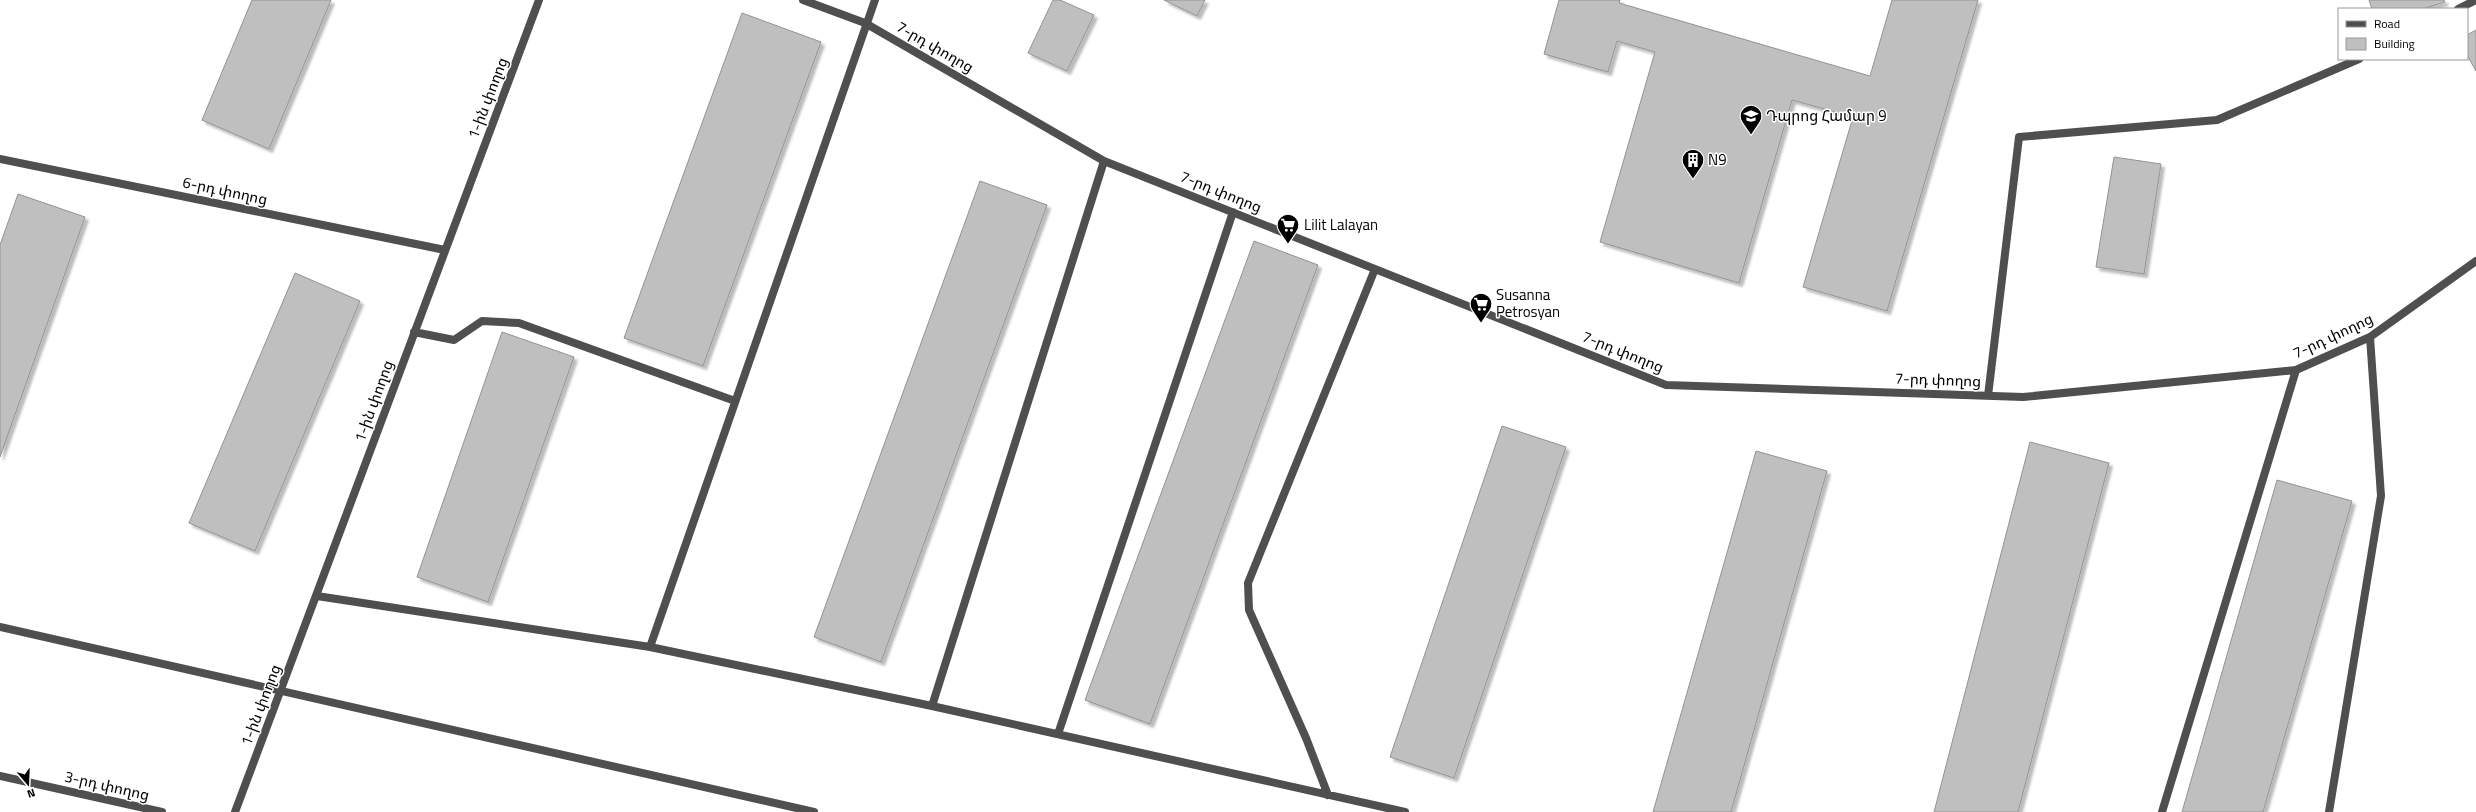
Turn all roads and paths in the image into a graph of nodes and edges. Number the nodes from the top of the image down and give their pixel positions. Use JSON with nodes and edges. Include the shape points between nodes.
{"nodes":[{"id":1,"x":539,"y":0,"type":"edge"},
{"id":2,"x":803,"y":0,"type":"edge"},
{"id":3,"x":874,"y":0,"type":"edge"},
{"id":4,"x":2476,"y":0,"type":"edge"},
{"id":5,"x":2460,"y":8,"type":"edge"},
{"id":6,"x":865,"y":24,"type":"junction"},
{"id":7,"x":2357,"y":60,"type":"edge"},
{"id":8,"x":0,"y":159,"type":"edge"},
{"id":9,"x":1104,"y":161,"type":"junction"},
{"id":10,"x":1233,"y":212,"type":"junction"},
{"id":11,"x":445,"y":250,"type":"junction"},
{"id":12,"x":2476,"y":261,"type":"edge"},
{"id":13,"x":1375,"y":269,"type":"junction"},
{"id":14,"x":414,"y":332,"type":"junction"},
{"id":15,"x":2370,"y":337,"type":"junction"},
{"id":16,"x":2296,"y":370,"type":"junction"},
{"id":17,"x":1988,"y":396,"type":"junction"},
{"id":18,"x":735,"y":401,"type":"junction"},
{"id":19,"x":317,"y":596,"type":"junction"},
{"id":20,"x":0,"y":627,"type":"edge"},
{"id":21,"x":650,"y":647,"type":"junction"},
{"id":22,"x":282,"y":690,"type":"junction"},
{"id":23,"x":932,"y":706,"type":"junction"},
{"id":24,"x":1058,"y":734,"type":"junction"},
{"id":25,"x":0,"y":776,"type":"edge"},
{"id":26,"x":1328,"y":795,"type":"junction"},
{"id":27,"x":162,"y":812,"type":"edge"},
{"id":28,"x":235,"y":812,"type":"edge"},
{"id":29,"x":814,"y":812,"type":"edge"},
{"id":30,"x":1405,"y":812,"type":"edge"},
{"id":31,"x":2162,"y":812,"type":"edge"},
{"id":32,"x":2329,"y":812,"type":"edge"}],
"edges":[{"from":1,"to":11,"type":"street","name":"1-ին փողոց"},
{"from":2,"to":6,"type":"street","name":"7-րդ փողոց"},
{"from":3,"to":6,"type":"street"},
{"from":4,"to":5,"type":"street"},
{"from":6,"to":9,"type":"street","name":"7-րդ փողոց"},
{"from":6,"to":18,"type":"street"},
{"from":7,"to":17,"type":"street","via":[[2217,120],[2018,137]]},
{"from":8,"to":11,"type":"street","name":"6-րդ փողոց"},
{"from":9,"to":10,"type":"street","name":"7-րդ փողոց"},
{"from":9,"to":23,"type":"street"},
{"from":10,"to":13,"type":"street","name":"7-րդ փողոց"},
{"from":10,"to":24,"type":"street"},
{"from":11,"to":14,"type":"street","name":"1-ին փողոց"},
{"from":12,"to":15,"type":"street","name":"7-րդ փողոց"},
{"from":13,"to":17,"type":"street","name":"7-րդ փողոց","via":[[1666,385]]},
{"from":13,"to":26,"type":"street","via":[[1248,583],[1250,610]]},
{"from":14,"to":18,"type":"street","via":[[454,340],[482,321],[519,323]]},
{"from":14,"to":19,"type":"street","name":"1-ին փողոց"},
{"from":15,"to":16,"type":"street","name":"7-րդ փողոց"},
{"from":15,"to":32,"type":"street","via":[[2381,496]]},
{"from":16,"to":17,"type":"street","name":"7-րդ փողոց","via":[[2023,397]]},
{"from":16,"to":31,"type":"street"},
{"from":18,"to":21,"type":"street"},
{"from":19,"to":21,"type":"street"},
{"from":19,"to":22,"type":"street","name":"1-ին փողոց"},
{"from":20,"to":22,"type":"street"},
{"from":21,"to":23,"type":"street"},
{"from":22,"to":28,"type":"street","name":"1-ին փողոց"},
{"from":22,"to":29,"type":"street"},
{"from":23,"to":24,"type":"street"},
{"from":24,"to":26,"type":"street"},
{"from":25,"to":27,"type":"street","name":"3-րդ փողոց"},
{"from":26,"to":30,"type":"street"}]}
